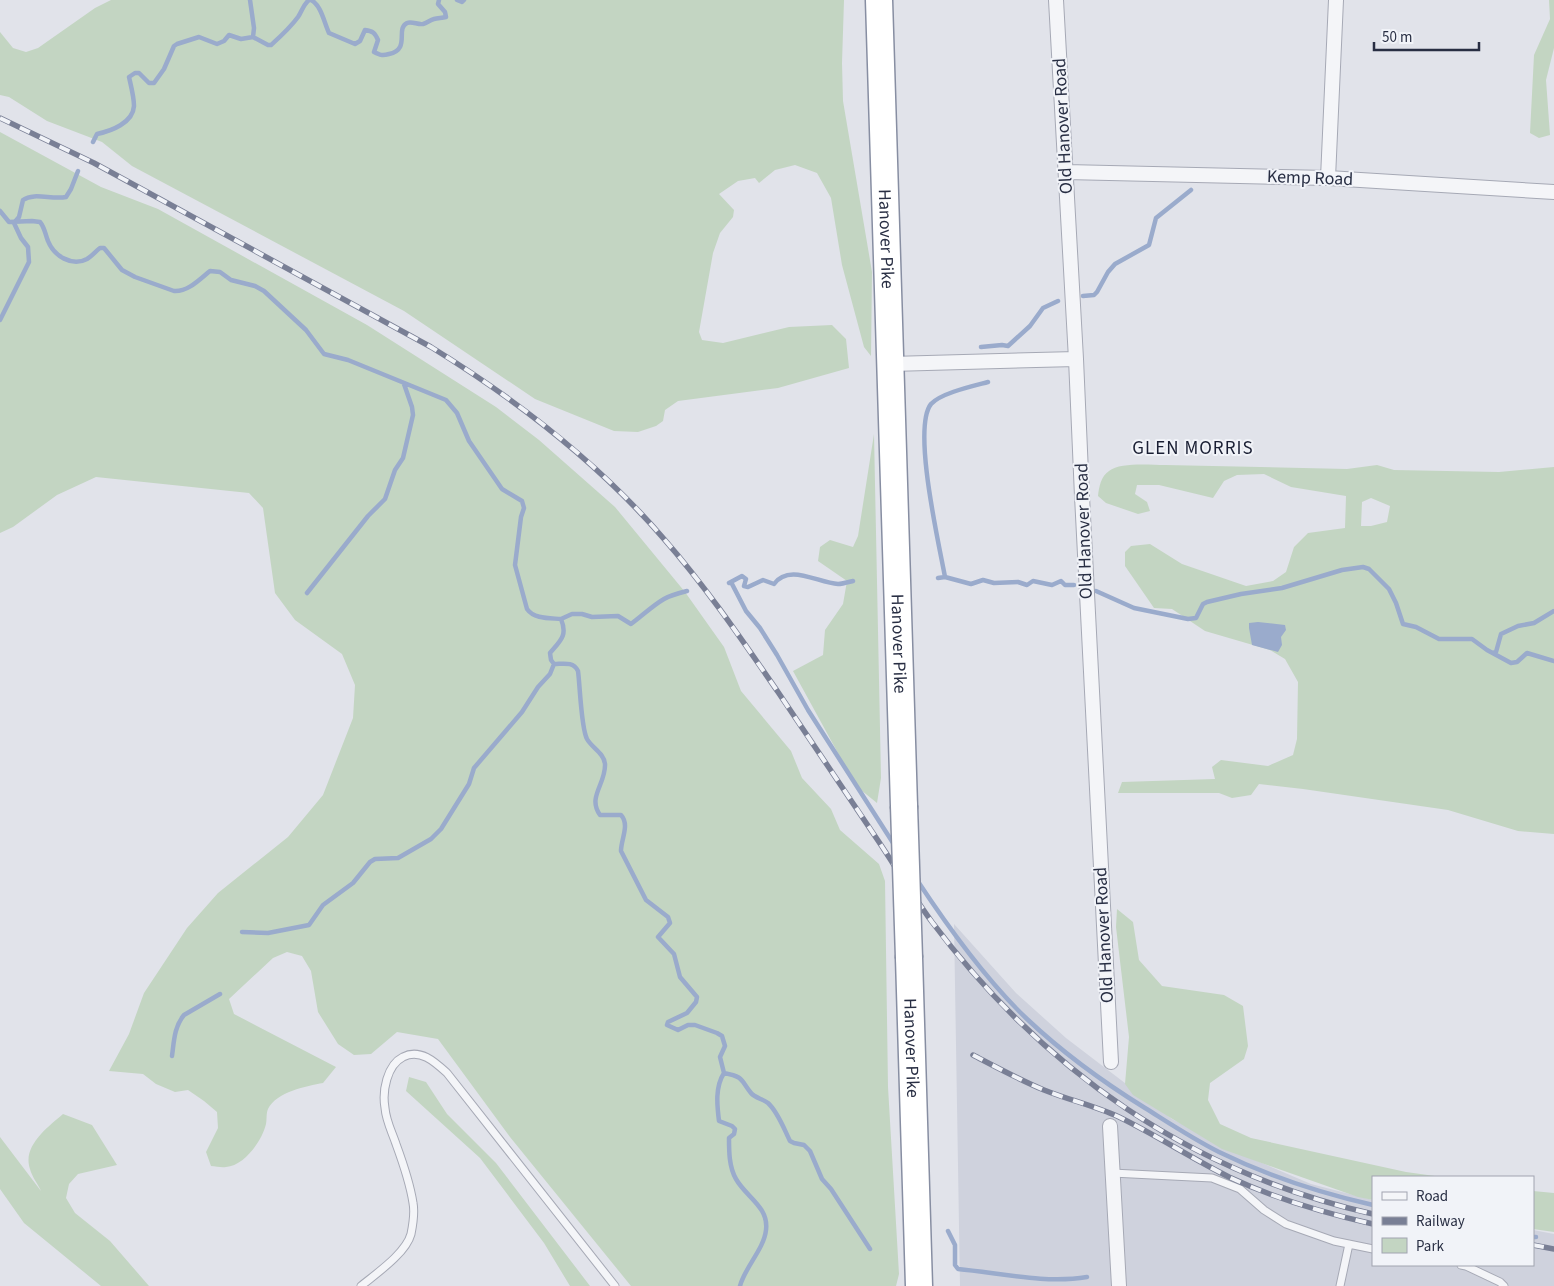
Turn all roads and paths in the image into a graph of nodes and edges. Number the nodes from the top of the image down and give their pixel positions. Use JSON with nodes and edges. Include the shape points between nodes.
{"nodes":[{"id":1,"x":879,"y":0,"type":"edge"},
{"id":2,"x":1056,"y":0,"type":"edge"},
{"id":3,"x":1336,"y":0,"type":"edge"},
{"id":4,"x":1066,"y":172,"type":"junction"},
{"id":5,"x":1328,"y":178,"type":"junction"},
{"id":6,"x":1554,"y":192,"type":"edge"},
{"id":7,"x":1076,"y":359,"type":"junction"},
{"id":8,"x":891,"y":364,"type":"junction"},
{"id":9,"x":1111,"y":1062,"type":"dead end"},
{"id":10,"x":1110,"y":1126,"type":"dead end"},
{"id":11,"x":1112,"y":1173,"type":"junction"},
{"id":12,"x":1349,"y":1244,"type":"junction"},
{"id":13,"x":1372,"y":1249,"type":"edge"},
{"id":14,"x":1466,"y":1266,"type":"edge"},
{"id":15,"x":362,"y":1286,"type":"edge"},
{"id":16,"x":615,"y":1286,"type":"edge"},
{"id":17,"x":919,"y":1286,"type":"edge"},
{"id":18,"x":1119,"y":1286,"type":"edge"},
{"id":19,"x":1340,"y":1286,"type":"edge"},
{"id":20,"x":1504,"y":1286,"type":"edge"}],
"edges":[{"from":1,"to":8,"type":"highway","name":"Hanover Pike"},
{"from":2,"to":4,"type":"street","name":"Old Hanover Road"},
{"from":3,"to":5,"type":"street"},
{"from":4,"to":5,"type":"street","name":"Kemp Road"},
{"from":4,"to":7,"type":"street","name":"Old Hanover Road"},
{"from":5,"to":6,"type":"street","name":"Kemp Road"},
{"from":7,"to":8,"type":"street"},
{"from":7,"to":9,"type":"street","name":"Old Hanover Road"},
{"from":8,"to":17,"type":"highway","name":"Hanover Pike","bridge":true},
{"from":10,"to":11,"type":"street"},
{"from":11,"to":12,"type":"lane","via":[[1212,1178],[1240,1189],[1286,1224],[1334,1242]]},
{"from":11,"to":18,"type":"street"},
{"from":12,"to":13,"type":"lane"},
{"from":12,"to":19,"type":"lane"},
{"from":14,"to":20,"type":"lane"},
{"from":15,"to":16,"type":"lane","via":[[402,1251],[410,1236],[414,1206],[388,1123],[384,1091],[391,1069],[398,1060],[416,1054],[426,1056],[447,1073]]}]}
